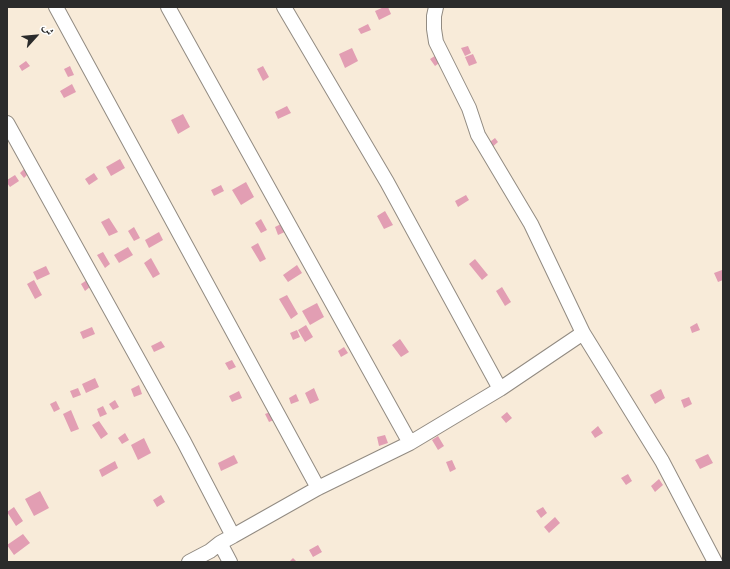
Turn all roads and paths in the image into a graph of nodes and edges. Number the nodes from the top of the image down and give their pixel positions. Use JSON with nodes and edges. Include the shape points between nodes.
{"nodes":[{"id":1,"x":56,"y":7,"type":"edge"},
{"id":2,"x":168,"y":7,"type":"edge"},
{"id":3,"x":284,"y":7,"type":"edge"},
{"id":4,"x":436,"y":7,"type":"edge"},
{"id":5,"x":7,"y":123,"type":"edge"},
{"id":6,"x":582,"y":332,"type":"junction"},
{"id":7,"x":500,"y":389,"type":"junction"},
{"id":8,"x":410,"y":443,"type":"junction"},
{"id":9,"x":318,"y":488,"type":"junction"},
{"id":10,"x":233,"y":536,"type":"junction"},
{"id":11,"x":220,"y":543,"type":"junction"},
{"id":12,"x":189,"y":562,"type":"edge"},
{"id":13,"x":230,"y":562,"type":"edge"},
{"id":14,"x":715,"y":562,"type":"edge"}],
"edges":[{"from":1,"to":9,"type":"street"},
{"from":2,"to":8,"type":"street"},
{"from":3,"to":7,"type":"street","via":[[387,182]]},
{"from":4,"to":6,"type":"street","via":[[436,42],[469,108],[478,135],[531,224]]},
{"from":5,"to":10,"type":"street","via":[[184,442]]},
{"from":6,"to":7,"type":"street"},
{"from":6,"to":14,"type":"street","via":[[662,461]]},
{"from":7,"to":8,"type":"street"},
{"from":8,"to":9,"type":"street"},
{"from":9,"to":10,"type":"street"},
{"from":10,"to":11,"type":"street"},
{"from":11,"to":12,"type":"street"},
{"from":11,"to":13,"type":"street"}]}
